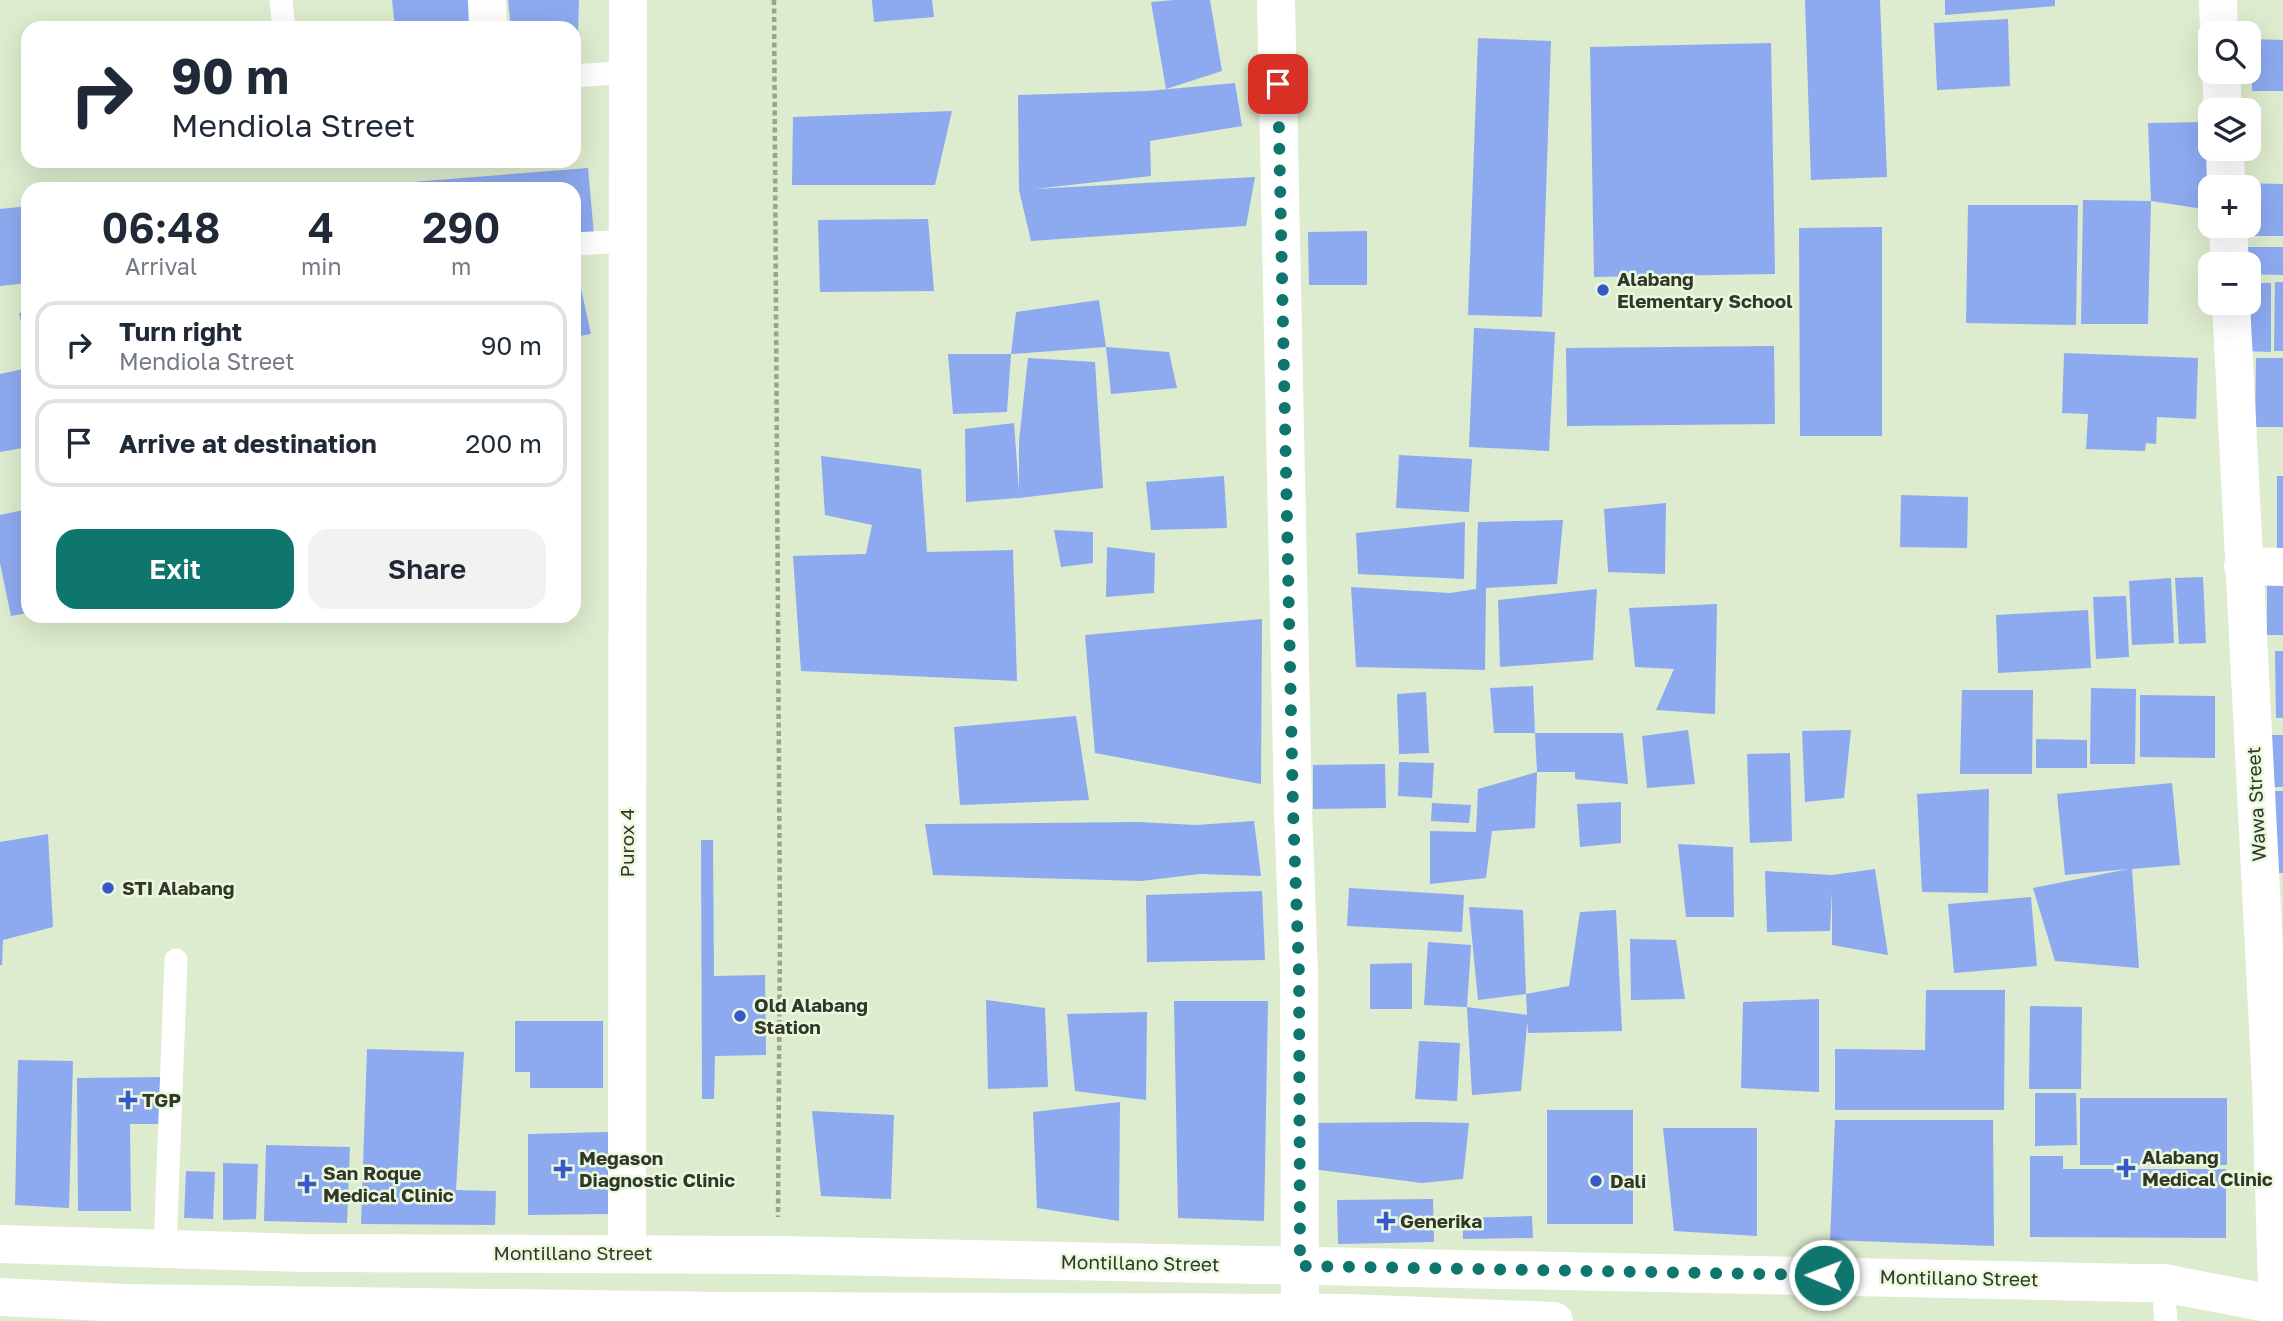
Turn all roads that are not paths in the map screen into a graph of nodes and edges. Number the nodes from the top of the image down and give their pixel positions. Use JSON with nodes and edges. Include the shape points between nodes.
{"nodes":[{"id":1,"x":281,"y":0,"type":"edge"},
{"id":2,"x":487,"y":0,"type":"edge"},
{"id":3,"x":628,"y":0,"type":"edge"},
{"id":4,"x":1276,"y":0,"type":"edge"},
{"id":5,"x":2218,"y":0,"type":"edge"},
{"id":6,"x":283,"y":21,"type":"edge"},
{"id":7,"x":488,"y":21,"type":"edge"},
{"id":8,"x":2219,"y":21,"type":"edge"},
{"id":9,"x":628,"y":72,"type":"junction"},
{"id":10,"x":581,"y":75,"type":"edge"},
{"id":11,"x":628,"y":241,"type":"junction"},
{"id":12,"x":581,"y":244,"type":"edge"},
{"id":13,"x":2232,"y":315,"type":"edge"},
{"id":14,"x":2243,"y":566,"type":"junction"},
{"id":15,"x":2283,"y":567,"type":"edge"},
{"id":16,"x":176,"y":960,"type":"dead end"},
{"id":17,"x":0,"y":1244,"type":"edge"},
{"id":18,"x":165,"y":1250,"type":"junction"},
{"id":19,"x":643,"y":1253,"type":"junction"},
{"id":20,"x":721,"y":1255,"type":"junction"},
{"id":21,"x":1300,"y":1266,"type":"junction"},
{"id":22,"x":2163,"y":1283,"type":"junction"},
{"id":23,"x":0,"y":1297,"type":"edge"},
{"id":24,"x":658,"y":1310,"type":"junction"},
{"id":25,"x":2280,"y":1310,"type":"edge"},
{"id":26,"x":724,"y":1311,"type":"junction"},
{"id":27,"x":1301,"y":1317,"type":"edge"},
{"id":28,"x":1554,"y":1321,"type":"edge"},
{"id":29,"x":2165,"y":1321,"type":"edge"},
{"id":30,"x":2222,"y":1321,"type":"edge"}],
"edges":[{"from":1,"to":6,"type":"lane"},
{"from":2,"to":7,"type":"main road"},
{"from":3,"to":9,"type":"main road","name":"Purox 4"},
{"from":4,"to":21,"type":"main road","via":[[1299,974]]},
{"from":5,"to":8,"type":"main road"},
{"from":9,"to":10,"type":"lane"},
{"from":9,"to":11,"type":"main road","name":"Purox 4"},
{"from":11,"to":12,"type":"lane"},
{"from":11,"to":19,"type":"main road","name":"Purox 4"},
{"from":13,"to":14,"type":"main road","name":"Wawa Street"},
{"from":14,"to":15,"type":"main road"},
{"from":14,"to":25,"type":"main road","name":"Wawa Street"},
{"from":16,"to":18,"type":"lane"},
{"from":17,"to":18,"type":"main road","name":"Montillano Street"},
{"from":18,"to":19,"type":"main road","name":"Montillano Street"},
{"from":19,"to":20,"type":"main road","name":"Montillano Street"},
{"from":19,"to":24,"type":"main road","name":"Purox 4"},
{"from":20,"to":21,"type":"main road","name":"Montillano Street"},
{"from":20,"to":26,"type":"main road"},
{"from":21,"to":22,"type":"main road","name":"Montillano Street"},
{"from":21,"to":27,"type":"main road"},
{"from":22,"to":25,"type":"main road","name":"Montillano Street"},
{"from":22,"to":29,"type":"lane"},
{"from":23,"to":24,"type":"main road","via":[[124,1303]]},
{"from":24,"to":26,"type":"main road"},
{"from":25,"to":30,"type":"main road"},
{"from":26,"to":27,"type":"main road"},
{"from":27,"to":28,"type":"main road"}]}
